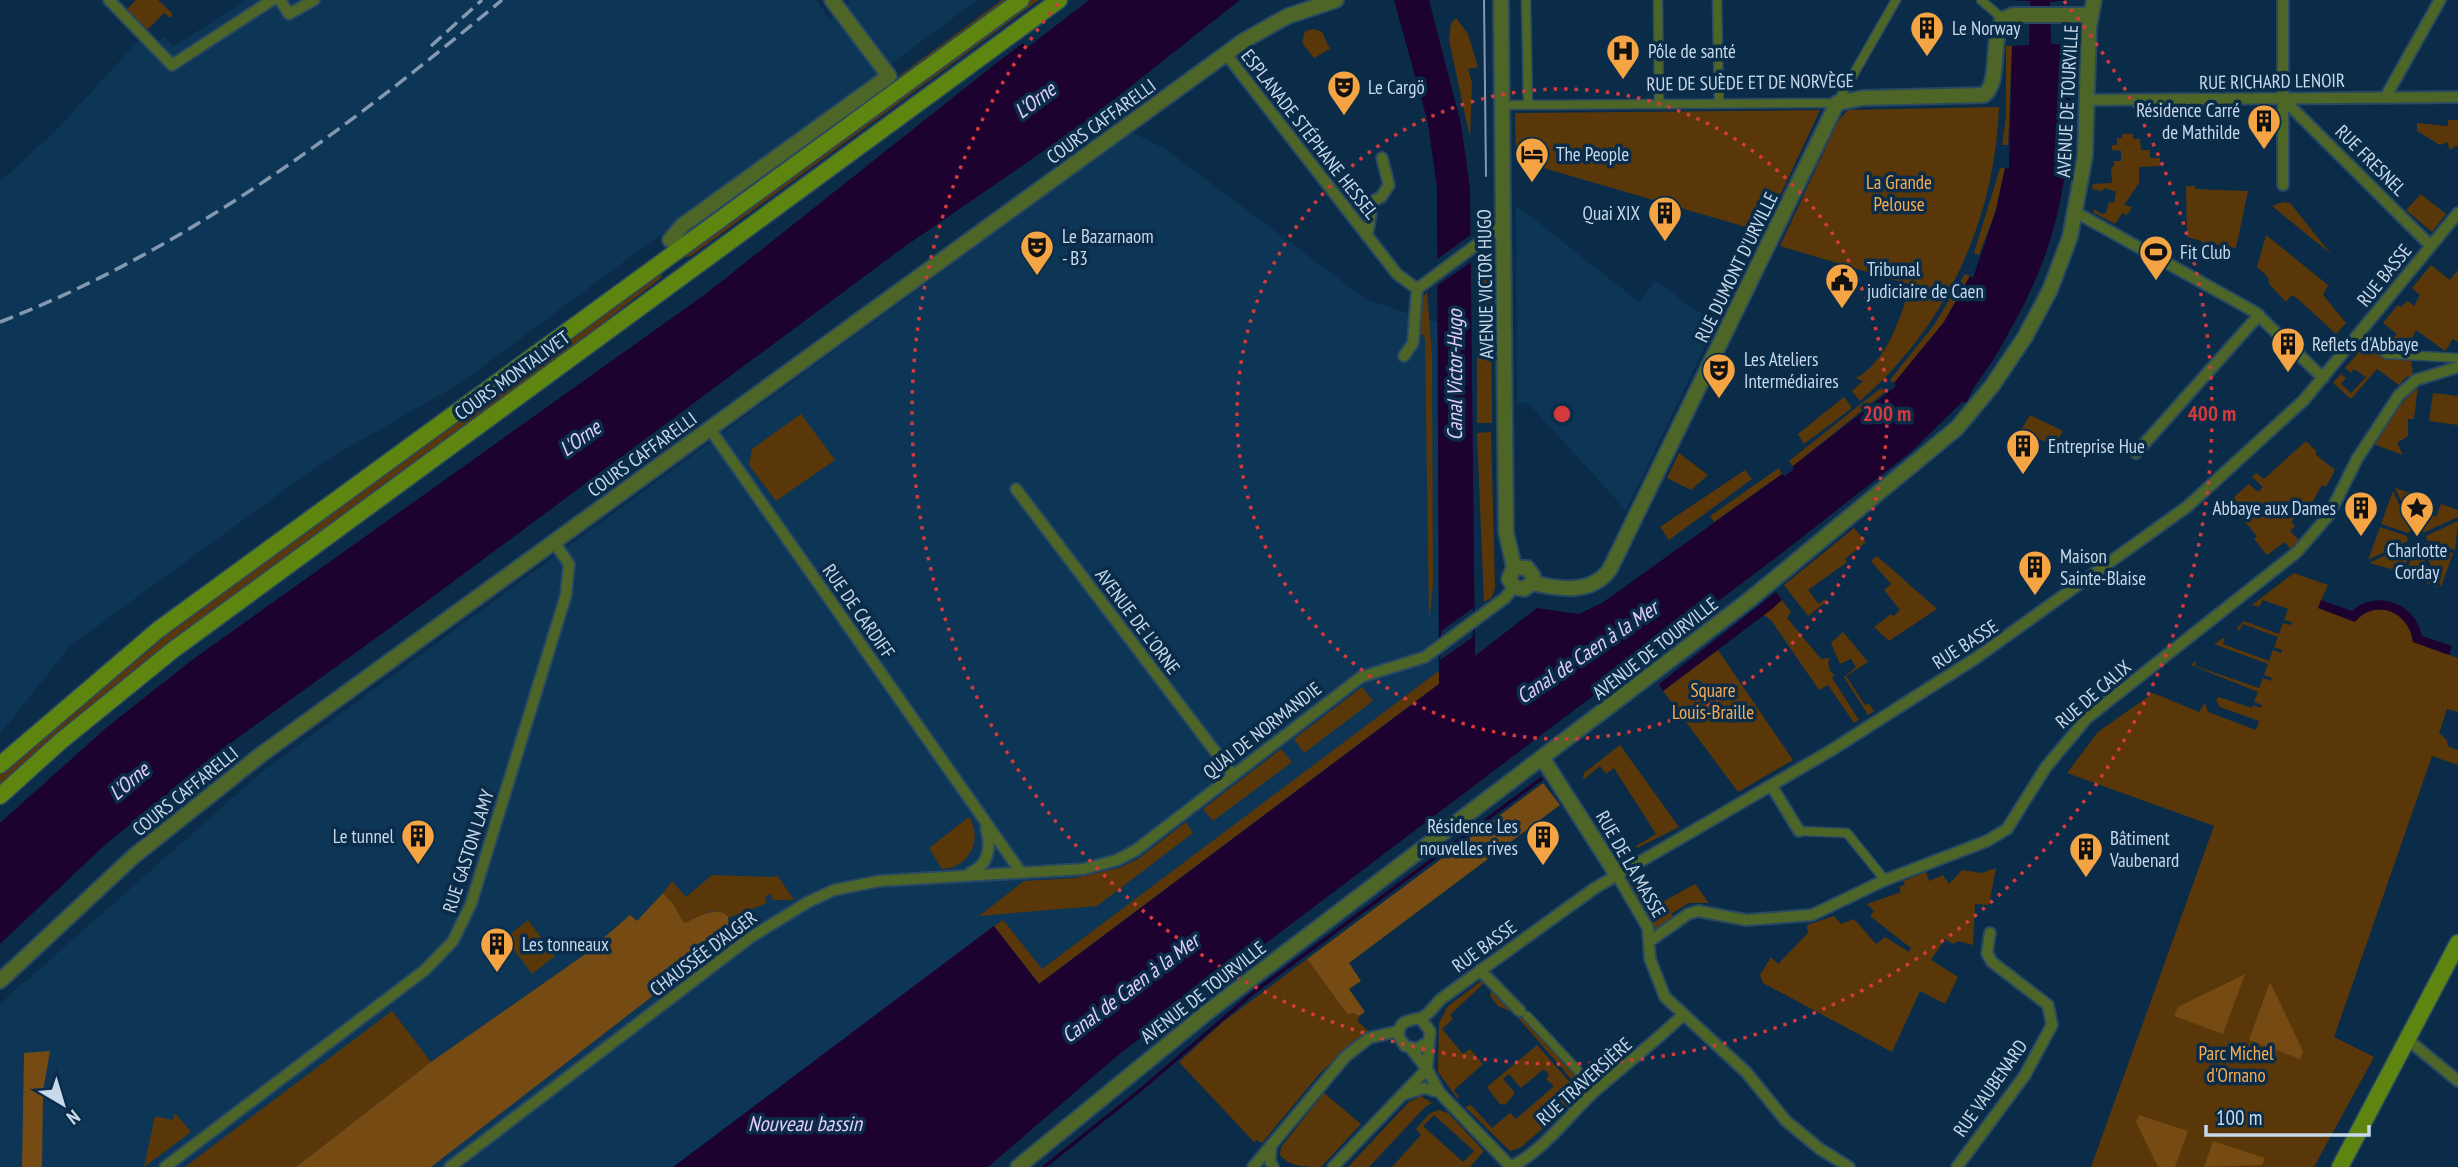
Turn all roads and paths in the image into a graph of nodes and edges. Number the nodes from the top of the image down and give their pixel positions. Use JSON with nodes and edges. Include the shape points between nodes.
{"nodes":[{"id":1,"x":108,"y":0,"type":"edge"},
{"id":2,"x":272,"y":0,"type":"edge"},
{"id":3,"x":280,"y":0,"type":"edge"},
{"id":4,"x":314,"y":0,"type":"edge"},
{"id":5,"x":832,"y":0,"type":"edge"},
{"id":6,"x":1021,"y":0,"type":"edge"},
{"id":7,"x":1059,"y":0,"type":"edge"},
{"id":8,"x":1336,"y":0,"type":"edge"},
{"id":9,"x":1501,"y":0,"type":"edge"},
{"id":10,"x":1526,"y":0,"type":"edge"},
{"id":11,"x":1658,"y":0,"type":"edge"},
{"id":12,"x":1717,"y":0,"type":"edge"},
{"id":13,"x":1896,"y":0,"type":"edge"},
{"id":14,"x":1981,"y":0,"type":"edge"},
{"id":15,"x":2094,"y":0,"type":"edge"},
{"id":16,"x":2283,"y":0,"type":"edge"},
{"id":17,"x":2440,"y":0,"type":"edge"},
{"id":18,"x":2090,"y":16,"type":"junction"},
{"id":19,"x":2008,"y":17,"type":"junction"},
{"id":20,"x":1226,"y":54,"type":"junction"},
{"id":21,"x":2458,"y":97,"type":"edge"},
{"id":22,"x":2385,"y":98,"type":"junction"},
{"id":23,"x":1507,"y":100,"type":"junction"},
{"id":24,"x":2087,"y":100,"type":"junction"},
{"id":25,"x":2284,"y":100,"type":"junction"},
{"id":26,"x":1719,"y":103,"type":"junction"},
{"id":27,"x":1837,"y":103,"type":"junction"},
{"id":28,"x":1659,"y":104,"type":"junction"},
{"id":29,"x":1528,"y":105,"type":"junction"},
{"id":30,"x":1382,"y":158,"type":"dead end"},
{"id":31,"x":2283,"y":185,"type":"dead end"},
{"id":32,"x":2077,"y":212,"type":"junction"},
{"id":33,"x":2458,"y":213,"type":"edge"},
{"id":34,"x":1503,"y":225,"type":"junction"},
{"id":35,"x":1367,"y":236,"type":"junction"},
{"id":36,"x":670,"y":240,"type":"dead end"},
{"id":37,"x":2431,"y":246,"type":"junction"},
{"id":38,"x":1417,"y":289,"type":"junction"},
{"id":39,"x":2259,"y":315,"type":"junction"},
{"id":40,"x":2366,"y":339,"type":"dead end"},
{"id":41,"x":1404,"y":356,"type":"dead end"},
{"id":42,"x":2456,"y":362,"type":"edge"},
{"id":43,"x":2323,"y":378,"type":"junction"},
{"id":44,"x":710,"y":429,"type":"junction"},
{"id":45,"x":2136,"y":453,"type":"dead end"},
{"id":46,"x":1016,"y":489,"type":"dead end"},
{"id":47,"x":554,"y":542,"type":"junction"},
{"id":48,"x":1514,"y":568,"type":"junction"},
{"id":49,"x":1532,"y":583,"type":"junction"},
{"id":50,"x":1514,"y":587,"type":"junction"},
{"id":51,"x":1542,"y":759,"type":"junction"},
{"id":52,"x":0,"y":765,"type":"edge"},
{"id":53,"x":1233,"y":775,"type":"junction"},
{"id":54,"x":1771,"y":785,"type":"junction"},
{"id":55,"x":0,"y":796,"type":"edge"},
{"id":56,"x":979,"y":812,"type":"junction"},
{"id":57,"x":2007,"y":829,"type":"junction"},
{"id":58,"x":1799,"y":831,"type":"joint"},
{"id":59,"x":2005,"y":842,"type":"dead end"},
{"id":60,"x":1020,"y":871,"type":"junction"},
{"id":61,"x":965,"y":875,"type":"junction"},
{"id":62,"x":1617,"y":875,"type":"junction"},
{"id":63,"x":1885,"y":880,"type":"junction"},
{"id":64,"x":1990,"y":933,"type":"dead end"},
{"id":65,"x":1650,"y":941,"type":"junction"},
{"id":66,"x":2458,"y":943,"type":"edge"},
{"id":67,"x":1480,"y":970,"type":"junction"},
{"id":68,"x":0,"y":981,"type":"edge"},
{"id":69,"x":1524,"y":1013,"type":"joint"},
{"id":70,"x":1682,"y":1016,"type":"junction"},
{"id":71,"x":1420,"y":1018,"type":"junction"},
{"id":72,"x":1398,"y":1031,"type":"junction"},
{"id":73,"x":2407,"y":1038,"type":"junction"},
{"id":74,"x":1428,"y":1042,"type":"junction"},
{"id":75,"x":1411,"y":1049,"type":"junction"},
{"id":76,"x":1427,"y":1069,"type":"junction"},
{"id":77,"x":2458,"y":1081,"type":"edge"},
{"id":78,"x":1596,"y":1090,"type":"junction"},
{"id":79,"x":1439,"y":1092,"type":"junction"},
{"id":80,"x":1401,"y":1096,"type":"junction"},
{"id":81,"x":1272,"y":1142,"type":"junction"},
{"id":82,"x":1509,"y":1166,"type":"edge"},
{"id":83,"x":164,"y":1167,"type":"edge"},
{"id":84,"x":450,"y":1167,"type":"edge"},
{"id":85,"x":1018,"y":1167,"type":"edge"},
{"id":86,"x":1252,"y":1167,"type":"edge"},
{"id":87,"x":1273,"y":1167,"type":"edge"},
{"id":88,"x":1333,"y":1167,"type":"edge"},
{"id":89,"x":1849,"y":1167,"type":"edge"},
{"id":90,"x":1957,"y":1167,"type":"edge"},
{"id":91,"x":2340,"y":1167,"type":"edge"}],
"edges":[{"from":1,"to":2,"type":"street","via":[[172,65]]},
{"from":3,"to":4,"type":"street","via":[[289,14]]},
{"from":5,"to":36,"type":"street","via":[[889,76],[683,225]]},
{"from":6,"to":52,"type":"main road","name":"COURS MONTALIVET","via":[[158,631]]},
{"from":7,"to":55,"type":"main road","name":"COURS MONTALIVET","via":[[173,650]]},
{"from":8,"to":20,"type":"street","name":"COURS CAFFARELLI","via":[[1288,16]]},
{"from":9,"to":23,"type":"street","name":"AVENUE VICTOR HUGO"},
{"from":10,"to":29,"type":"street"},
{"from":11,"to":28,"type":"street"},
{"from":12,"to":26,"type":"street"},
{"from":13,"to":27,"type":"street","name":"RUE DUMONT D'URVILLE"},
{"from":14,"to":19,"type":"street"},
{"from":15,"to":18,"type":"street","name":"AVENUE DE TOURVILLE"},
{"from":16,"to":25,"type":"street"},
{"from":17,"to":22,"type":"street"},
{"from":18,"to":19,"type":"street"},
{"from":18,"to":24,"type":"street","name":"AVENUE DE TOURVILLE"},
{"from":19,"to":27,"type":"street","name":"RUE DE SUÈDE ET DE NORVÈGE","via":[[1994,41],[1993,80],[1988,92]]},
{"from":20,"to":35,"type":"street","name":"ESPLANADE STÉPHANE HESSEL"},
{"from":20,"to":44,"type":"street","name":"COURS CAFFARELLI"},
{"from":21,"to":22,"type":"street","name":"RUE RICHARD LENOIR"},
{"from":22,"to":25,"type":"street","name":"RUE RICHARD LENOIR"},
{"from":23,"to":29,"type":"street","name":"RUE DE SUÈDE ET DE NORVÈGE"},
{"from":23,"to":34,"type":"street","name":"AVENUE VICTOR HUGO"},
{"from":24,"to":25,"type":"street","name":"RUE RICHARD LENOIR"},
{"from":24,"to":32,"type":"street","name":"AVENUE DE TOURVILLE"},
{"from":25,"to":31,"type":"street"},
{"from":25,"to":37,"type":"street","name":"RUE FRESNEL"},
{"from":26,"to":27,"type":"street","name":"RUE DE SUÈDE ET DE NORVÈGE"},
{"from":26,"to":28,"type":"street","name":"RUE DE SUÈDE ET DE NORVÈGE"},
{"from":27,"to":49,"type":"street","name":"RUE DUMONT D'URVILLE","via":[[1607,573],[1589,585],[1559,589]]},
{"from":28,"to":29,"type":"street","name":"RUE DE SUÈDE ET DE NORVÈGE"},
{"from":30,"to":35,"type":"street","name":"ESPLANADE STÉPHANE HESSEL","via":[[1389,186],[1373,201]]},
{"from":32,"to":39,"type":"street"},
{"from":32,"to":51,"type":"street","name":"AVENUE DE TOURVILLE","via":[[2061,263],[2025,337],[1992,386],[1948,437],[1728,616]]},
{"from":33,"to":37,"type":"street","name":"RUE BASSE"},
{"from":34,"to":38,"type":"street"},
{"from":34,"to":48,"type":"street","name":"AVENUE VICTOR HUGO","via":[[1506,532]]},
{"from":35,"to":38,"type":"street","name":"ESPLANADE STÉPHANE HESSEL","via":[[1403,281]]},
{"from":37,"to":43,"type":"street","name":"RUE BASSE"},
{"from":38,"to":41,"type":"street","via":[[1413,343]]},
{"from":39,"to":43,"type":"street"},
{"from":39,"to":45,"type":"street"},
{"from":40,"to":42,"type":"street","via":[[2386,354]]},
{"from":42,"to":57,"type":"street","name":"RUE DE CALIX","via":[[2410,383],[2381,420],[2329,515],[2297,552],[2087,718],[2046,767]]},
{"from":43,"to":54,"type":"street","name":"RUE BASSE","via":[[2272,432],[2182,510],[1976,658]]},
{"from":44,"to":47,"type":"street","name":"COURS CAFFARELLI"},
{"from":44,"to":56,"type":"street","name":"RUE DE CARDIFF"},
{"from":46,"to":53,"type":"street","name":"AVENUE DE L'ORNE"},
{"from":47,"to":68,"type":"street","name":"COURS CAFFARELLI","via":[[262,754],[134,856]]},
{"from":47,"to":83,"type":"street","name":"RUE GASTON LAMY","via":[[569,564],[566,595],[471,904],[453,941],[425,970]]},
{"from":48,"to":49,"type":"street","via":[[1527,568]]},
{"from":48,"to":50,"type":"street","via":[[1509,579]]},
{"from":49,"to":50,"type":"street","via":[[1524,589]]},
{"from":50,"to":53,"type":"street","name":"QUAI DE NORMANDIE","via":[[1425,657],[1361,677]]},
{"from":51,"to":62,"type":"street","name":"RUE DE LA MASSE"},
{"from":51,"to":85,"type":"street","name":"AVENUE DE TOURVILLE","via":[[1210,1010]]},
{"from":53,"to":60,"type":"street","name":"QUAI DE NORMANDIE","via":[[1117,860],[1084,869]]},
{"from":54,"to":58,"type":"street"},
{"from":54,"to":62,"type":"street","name":"RUE BASSE"},
{"from":56,"to":60,"type":"street","name":"RUE DE CARDIFF"},
{"from":56,"to":61,"type":"street","name":"RUE DE CARDIFF","via":[[989,838],[988,856],[976,871]]},
{"from":57,"to":59,"type":"street"},
{"from":57,"to":63,"type":"street","name":"RUE DE CALIX","via":[[1967,851]]},
{"from":58,"to":63,"type":"street","via":[[1847,833]]},
{"from":60,"to":61,"type":"street","name":"CHAUSSÉE D'ALGER"},
{"from":61,"to":84,"type":"street","name":"CHAUSSÉE D'ALGER","via":[[879,881],[834,891],[783,916]]},
{"from":62,"to":65,"type":"street","name":"RUE DE LA MASSE","via":[[1648,928]]},
{"from":62,"to":67,"type":"street","name":"RUE BASSE"},
{"from":63,"to":65,"type":"street","name":"RUE DE CALIX","via":[[1812,915],[1746,920],[1694,911]]},
{"from":64,"to":90,"type":"street","name":"RUE VAUBENARD","via":[[1987,953],[1992,962],[2048,1005],[2052,1025],[2025,1075]]},
{"from":65,"to":70,"type":"street","name":"RUE DE LA MASSE","via":[[1658,986]]},
{"from":66,"to":73,"type":"main road"},
{"from":67,"to":69,"type":"street"},
{"from":67,"to":71,"type":"street","name":"RUE BASSE"},
{"from":69,"to":78,"type":"street"},
{"from":70,"to":78,"type":"street","name":"RUE TRAVERSIÈRE"},
{"from":70,"to":89,"type":"street","name":"RUE DE LA MASSE","via":[[1746,1072],[1786,1121]]},
{"from":71,"to":72,"type":"street","name":"RUE BASSE","via":[[1406,1020]]},
{"from":71,"to":74,"type":"street","via":[[1430,1031]]},
{"from":72,"to":75,"type":"street","via":[[1401,1042]]},
{"from":72,"to":81,"type":"street","name":"RUE BASSE","via":[[1369,1038],[1345,1058]]},
{"from":73,"to":77,"type":"street"},
{"from":73,"to":91,"type":"main road"},
{"from":74,"to":75,"type":"street"},
{"from":74,"to":76,"type":"street"},
{"from":75,"to":76,"type":"street"},
{"from":76,"to":79,"type":"street"},
{"from":76,"to":80,"type":"street"},
{"from":78,"to":82,"type":"street","name":"RUE TRAVERSIÈRE","via":[[1516,1166]]},
{"from":79,"to":80,"type":"street","via":[[1415,1089]]},
{"from":79,"to":82,"type":"street"},
{"from":80,"to":88,"type":"street"},
{"from":81,"to":86,"type":"street","name":"RUE BASSE"},
{"from":81,"to":87,"type":"street"}]}
